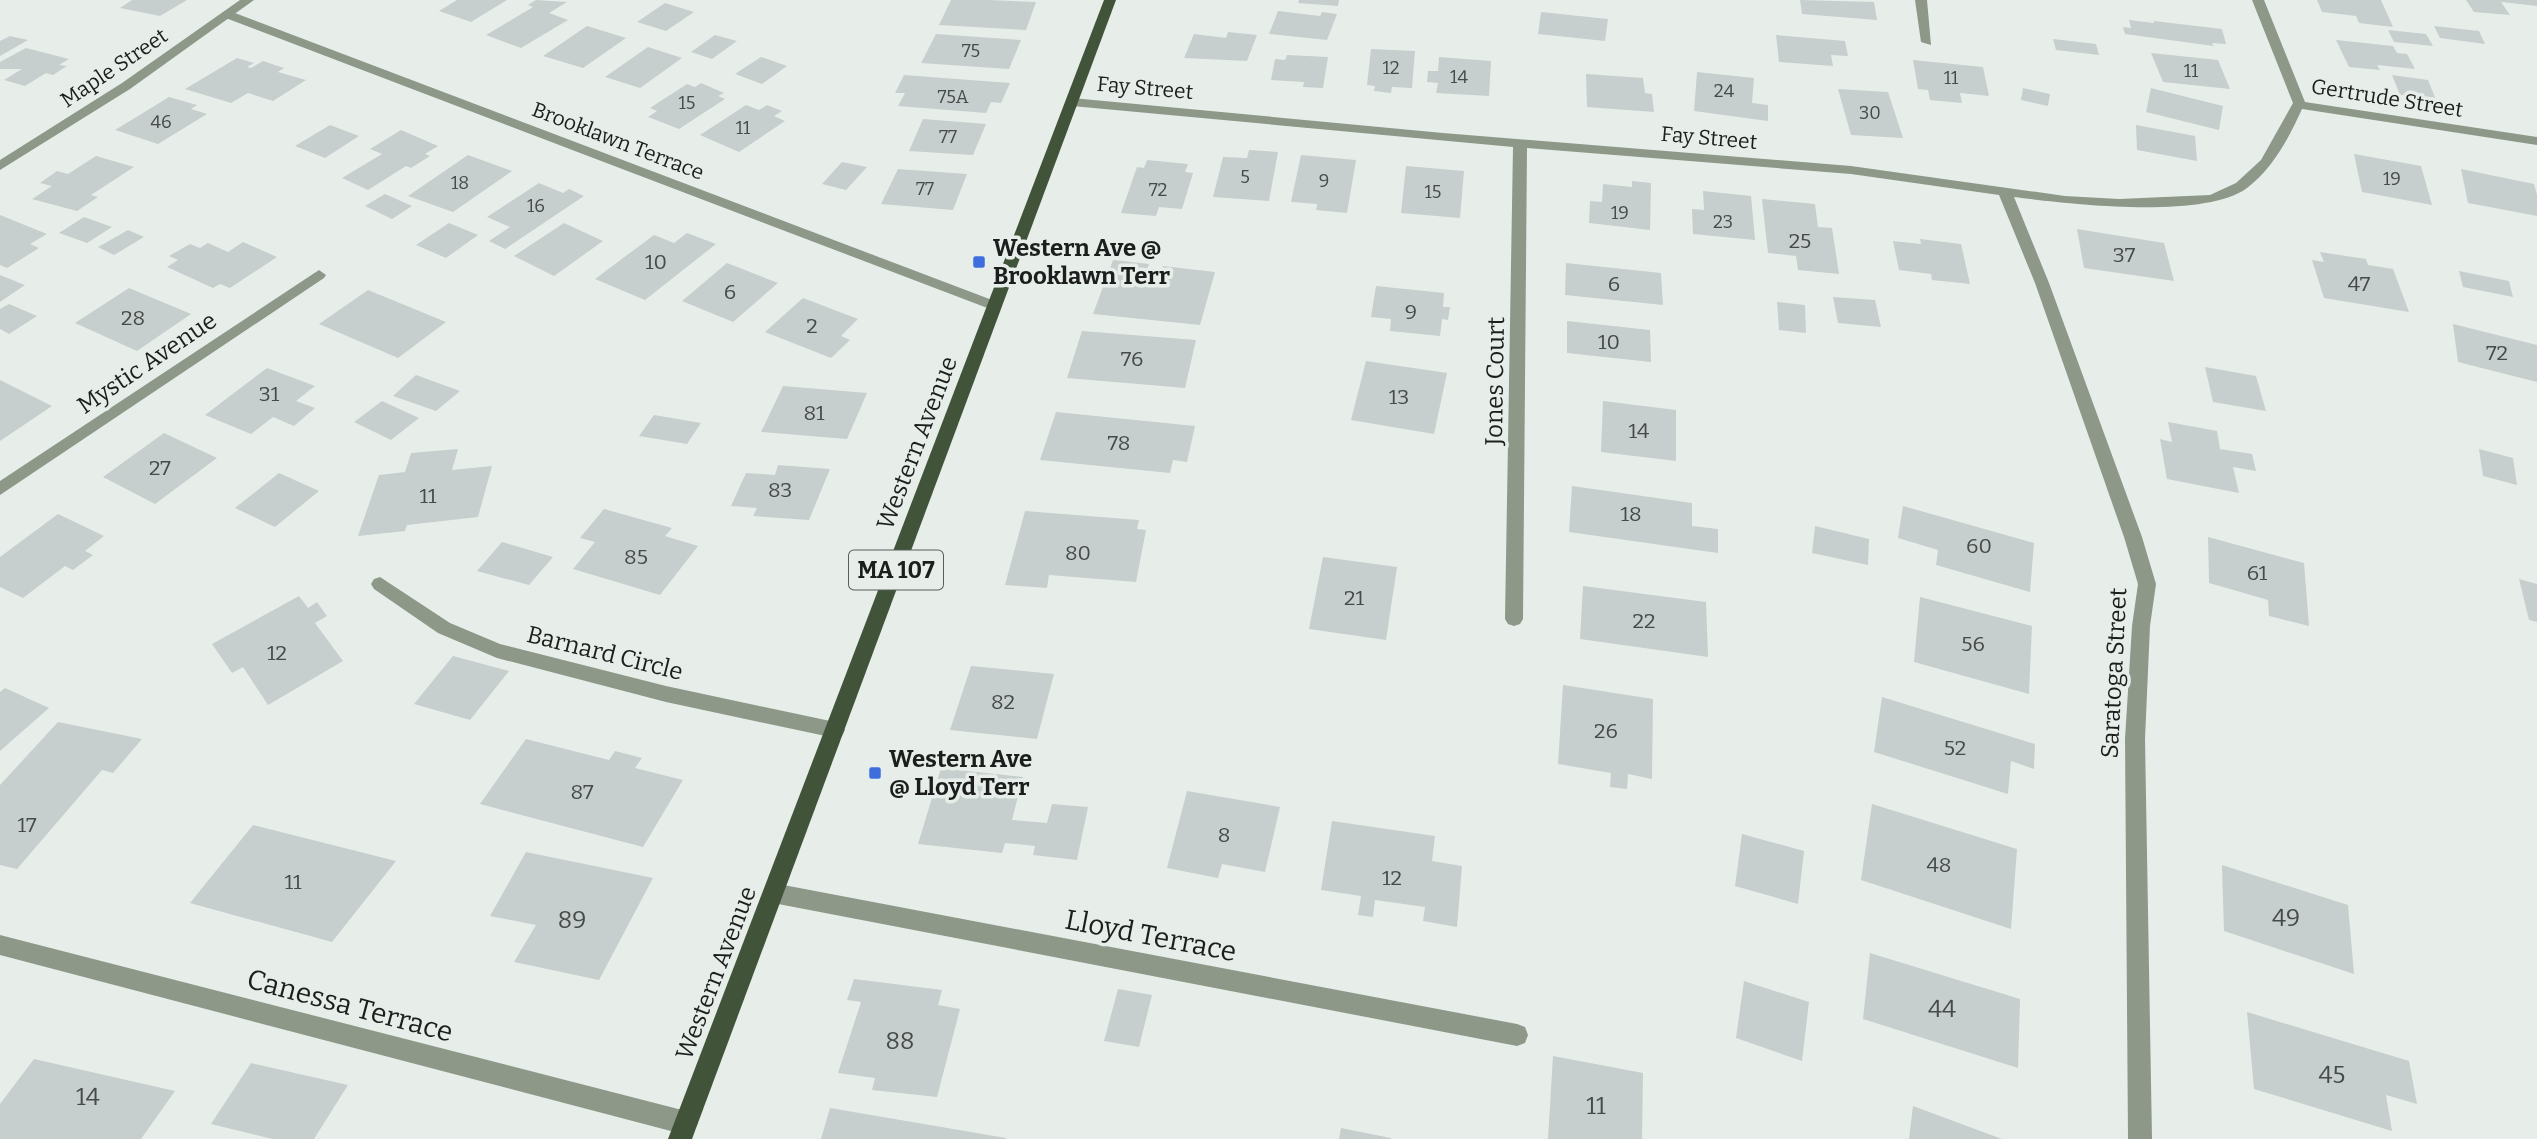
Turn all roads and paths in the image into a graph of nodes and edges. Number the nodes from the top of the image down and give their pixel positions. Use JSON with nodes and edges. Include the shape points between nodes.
{"nodes":[{"id":1,"x":248,"y":0,"type":"edge"},
{"id":2,"x":1110,"y":0,"type":"edge"},
{"id":3,"x":1922,"y":0,"type":"edge"},
{"id":4,"x":2258,"y":0,"type":"edge"},
{"id":5,"x":227,"y":14,"type":"junction"},
{"id":6,"x":1927,"y":42,"type":"dead end"},
{"id":7,"x":1072,"y":102,"type":"junction"},
{"id":8,"x":2298,"y":105,"type":"junction"},
{"id":9,"x":2537,"y":141,"type":"edge"},
{"id":10,"x":1520,"y":144,"type":"junction"},
{"id":11,"x":0,"y":166,"type":"edge"},
{"id":12,"x":2004,"y":192,"type":"junction"},
{"id":13,"x":319,"y":275,"type":"dead end"},
{"id":14,"x":995,"y":306,"type":"junction"},
{"id":15,"x":0,"y":489,"type":"edge"},
{"id":16,"x":380,"y":584,"type":"dead end"},
{"id":17,"x":1514,"y":619,"type":"dead end"},
{"id":18,"x":835,"y":730,"type":"junction"},
{"id":19,"x":773,"y":893,"type":"junction"},
{"id":20,"x":0,"y":945,"type":"edge"},
{"id":21,"x":1517,"y":1035,"type":"dead end"},
{"id":22,"x":683,"y":1131,"type":"edge"},
{"id":23,"x":2140,"y":1139,"type":"edge"}],
"edges":[{"from":1,"to":5,"type":"street","name":"Maple Street"},
{"from":2,"to":7,"type":"main road","name":"Western Avenue","number":"MA 107"},
{"from":3,"to":6,"type":"street"},
{"from":4,"to":8,"type":"street","name":"Gertrude Street"},
{"from":5,"to":11,"type":"street","name":"Maple Street","via":[[127,86]]},
{"from":5,"to":14,"type":"street","name":"Brooklawn Terrace"},
{"from":7,"to":10,"type":"street","name":"Fay Street"},
{"from":7,"to":14,"type":"main road","name":"Western Avenue","number":"MA 107"},
{"from":8,"to":9,"type":"street","name":"Gertrude Street"},
{"from":8,"to":12,"type":"street","name":"Fay Street","via":[[2266,163],[2241,186],[2212,199],[2119,203]]},
{"from":10,"to":12,"type":"street","name":"Fay Street","via":[[1851,170]]},
{"from":10,"to":17,"type":"street","name":"Jones Court"},
{"from":12,"to":23,"type":"street","name":"Saratoga Street","via":[[2042,283],[2147,584],[2136,739]]},
{"from":13,"to":15,"type":"street","name":"Mystic Avenue"},
{"from":14,"to":18,"type":"main road","name":"Western Avenue","number":"MA 107"},
{"from":16,"to":18,"type":"street","name":"Barnard Circle","via":[[444,628],[497,651]]},
{"from":18,"to":19,"type":"main road","name":"Western Avenue","number":"MA 107"},
{"from":19,"to":21,"type":"street","name":"Lloyd Terrace"},
{"from":19,"to":22,"type":"main road","name":"Western Avenue","number":"MA 107"},
{"from":20,"to":22,"type":"street","name":"Canessa Terrace"}]}
